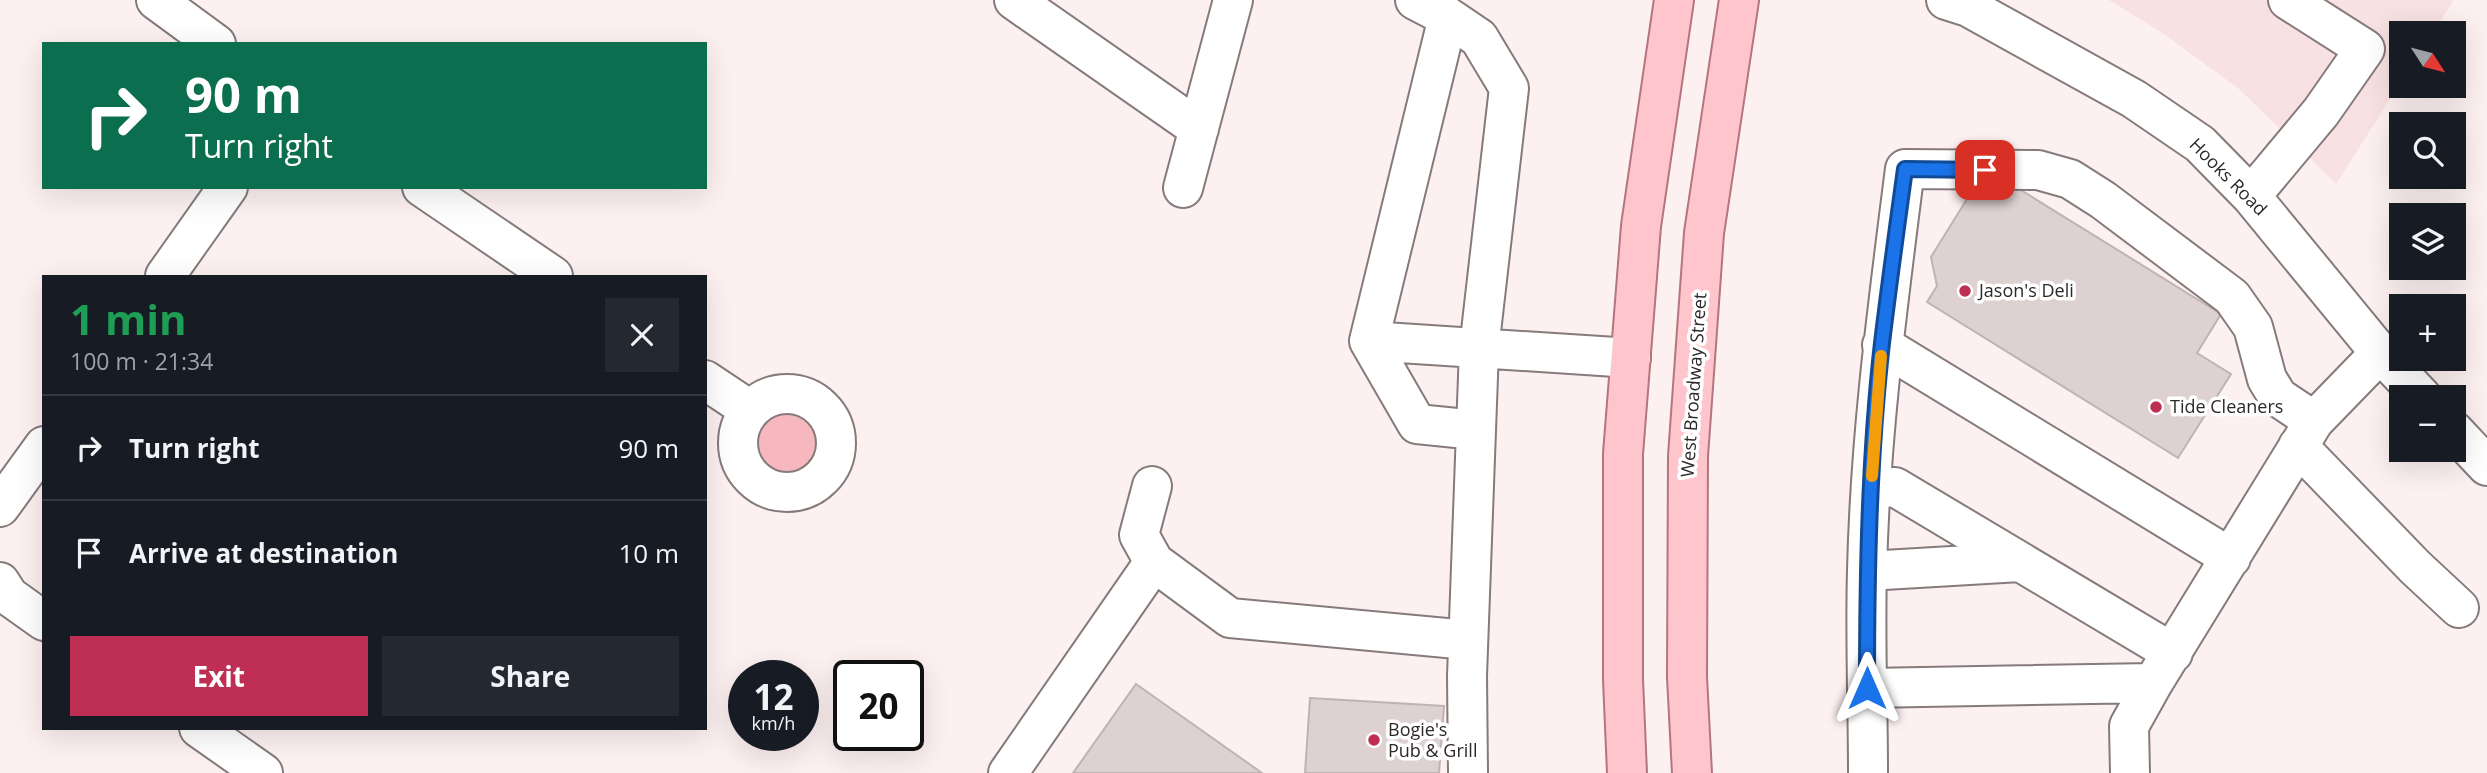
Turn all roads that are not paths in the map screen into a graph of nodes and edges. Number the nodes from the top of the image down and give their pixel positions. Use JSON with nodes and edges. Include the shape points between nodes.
{"nodes":[{"id":1,"x":156,"y":0,"type":"edge"},
{"id":2,"x":1014,"y":0,"type":"edge"},
{"id":3,"x":1674,"y":0,"type":"edge"},
{"id":4,"x":1740,"y":0,"type":"edge"},
{"id":5,"x":1946,"y":0,"type":"edge"},
{"id":6,"x":2288,"y":0,"type":"edge"},
{"id":7,"x":1225,"y":4,"type":"edge"},
{"id":8,"x":1432,"y":9,"type":"edge"},
{"id":9,"x":213,"y":42,"type":"edge"},
{"id":10,"x":1199,"y":129,"type":"junction"},
{"id":11,"x":1183,"y":188,"type":"dead end"},
{"id":12,"x":227,"y":189,"type":"edge"},
{"id":13,"x":425,"y":189,"type":"edge"},
{"id":14,"x":2251,"y":196,"type":"junction"},
{"id":15,"x":166,"y":275,"type":"edge"},
{"id":16,"x":552,"y":275,"type":"edge"},
{"id":17,"x":1369,"y":341,"type":"junction"},
{"id":18,"x":1882,"y":345,"type":"junction"},
{"id":19,"x":1479,"y":349,"type":"junction"},
{"id":20,"x":2380,"y":353,"type":"junction"},
{"id":21,"x":1631,"y":358,"type":"junction"},
{"id":22,"x":707,"y":381,"type":"edge"},
{"id":23,"x":2411,"y":385,"type":"edge"},
{"id":24,"x":750,"y":410,"type":"dead end"},
{"id":25,"x":1476,"y":430,"type":"junction"},
{"id":26,"x":2306,"y":433,"type":"junction"},
{"id":27,"x":2466,"y":444,"type":"edge"},
{"id":28,"x":42,"y":449,"type":"edge"},
{"id":29,"x":2487,"y":466,"type":"edge"},
{"id":30,"x":1152,"y":486,"type":"dead end"},
{"id":31,"x":1871,"y":489,"type":"junction"},
{"id":32,"x":0,"y":507,"type":"edge"},
{"id":33,"x":2231,"y":558,"type":"junction"},
{"id":34,"x":1154,"y":562,"type":"junction"},
{"id":35,"x":2021,"y":562,"type":"junction"},
{"id":36,"x":1867,"y":571,"type":"junction"},
{"id":37,"x":0,"y":582,"type":"edge"},
{"id":38,"x":2459,"y":608,"type":"dead end"},
{"id":39,"x":42,"y":620,"type":"edge"},
{"id":40,"x":1468,"y":640,"type":"junction"},
{"id":41,"x":2163,"y":668,"type":"junction"},
{"id":42,"x":1867,"y":688,"type":"junction"},
{"id":43,"x":201,"y":730,"type":"edge"},
{"id":44,"x":263,"y":773,"type":"edge"},
{"id":45,"x":1008,"y":773,"type":"edge"},
{"id":46,"x":1468,"y":773,"type":"edge"},
{"id":47,"x":1628,"y":773,"type":"edge"},
{"id":48,"x":1692,"y":773,"type":"edge"},
{"id":49,"x":1868,"y":773,"type":"edge"},
{"id":50,"x":2130,"y":773,"type":"edge"}],
"edges":[{"from":1,"to":9,"type":"street"},
{"from":2,"to":10,"type":"street"},
{"from":3,"to":21,"type":"main road","via":[[1641,226]]},
{"from":4,"to":48,"type":"main road","name":"West Broadway Street","via":[[1704,233],[1688,456],[1687,677]]},
{"from":5,"to":14,"type":"street","name":"Hooks Road","via":[[2134,99],[2200,144]]},
{"from":6,"to":14,"type":"street","via":[[2365,49],[2321,112]]},
{"from":7,"to":10,"type":"street"},
{"from":8,"to":17,"type":"street"},
{"from":8,"to":19,"type":"street","via":[[1479,38],[1509,88]]},
{"from":10,"to":11,"type":"street"},
{"from":12,"to":15,"type":"street"},
{"from":13,"to":16,"type":"street"},
{"from":14,"to":20,"type":"street","name":"Hooks Road"},
{"from":17,"to":19,"type":"street"},
{"from":17,"to":25,"type":"street","via":[[1417,424]]},
{"from":18,"to":26,"type":"street","via":[[1905,169],[2038,170],[2070,179],[2103,200],[2232,297],[2253,327],[2267,379]]},
{"from":18,"to":31,"type":"street"},
{"from":18,"to":33,"type":"street"},
{"from":19,"to":21,"type":"street"},
{"from":19,"to":25,"type":"street"},
{"from":20,"to":23,"type":"street","name":"Hooks Road"},
{"from":20,"to":26,"type":"street"},
{"from":21,"to":47,"type":"main road","via":[[1623,454],[1623,679]]},
{"from":22,"to":24,"type":"street"},
{"from":25,"to":40,"type":"street"},
{"from":26,"to":33,"type":"street"},
{"from":26,"to":38,"type":"street","via":[[2415,567]]},
{"from":27,"to":29,"type":"street"},
{"from":28,"to":32,"type":"street"},
{"from":30,"to":34,"type":"street","via":[[1139,535]]},
{"from":31,"to":35,"type":"street","via":[[1895,487]]},
{"from":31,"to":36,"type":"street"},
{"from":33,"to":41,"type":"street"},
{"from":34,"to":40,"type":"street","via":[[1230,618]]},
{"from":34,"to":45,"type":"street"},
{"from":35,"to":36,"type":"street"},
{"from":35,"to":41,"type":"street"},
{"from":36,"to":42,"type":"street"},
{"from":37,"to":39,"type":"street","via":[[9,596]]},
{"from":40,"to":46,"type":"street"},
{"from":41,"to":42,"type":"street"},
{"from":41,"to":50,"type":"street","via":[[2129,726]]},
{"from":42,"to":49,"type":"street"},
{"from":43,"to":44,"type":"street"}]}
